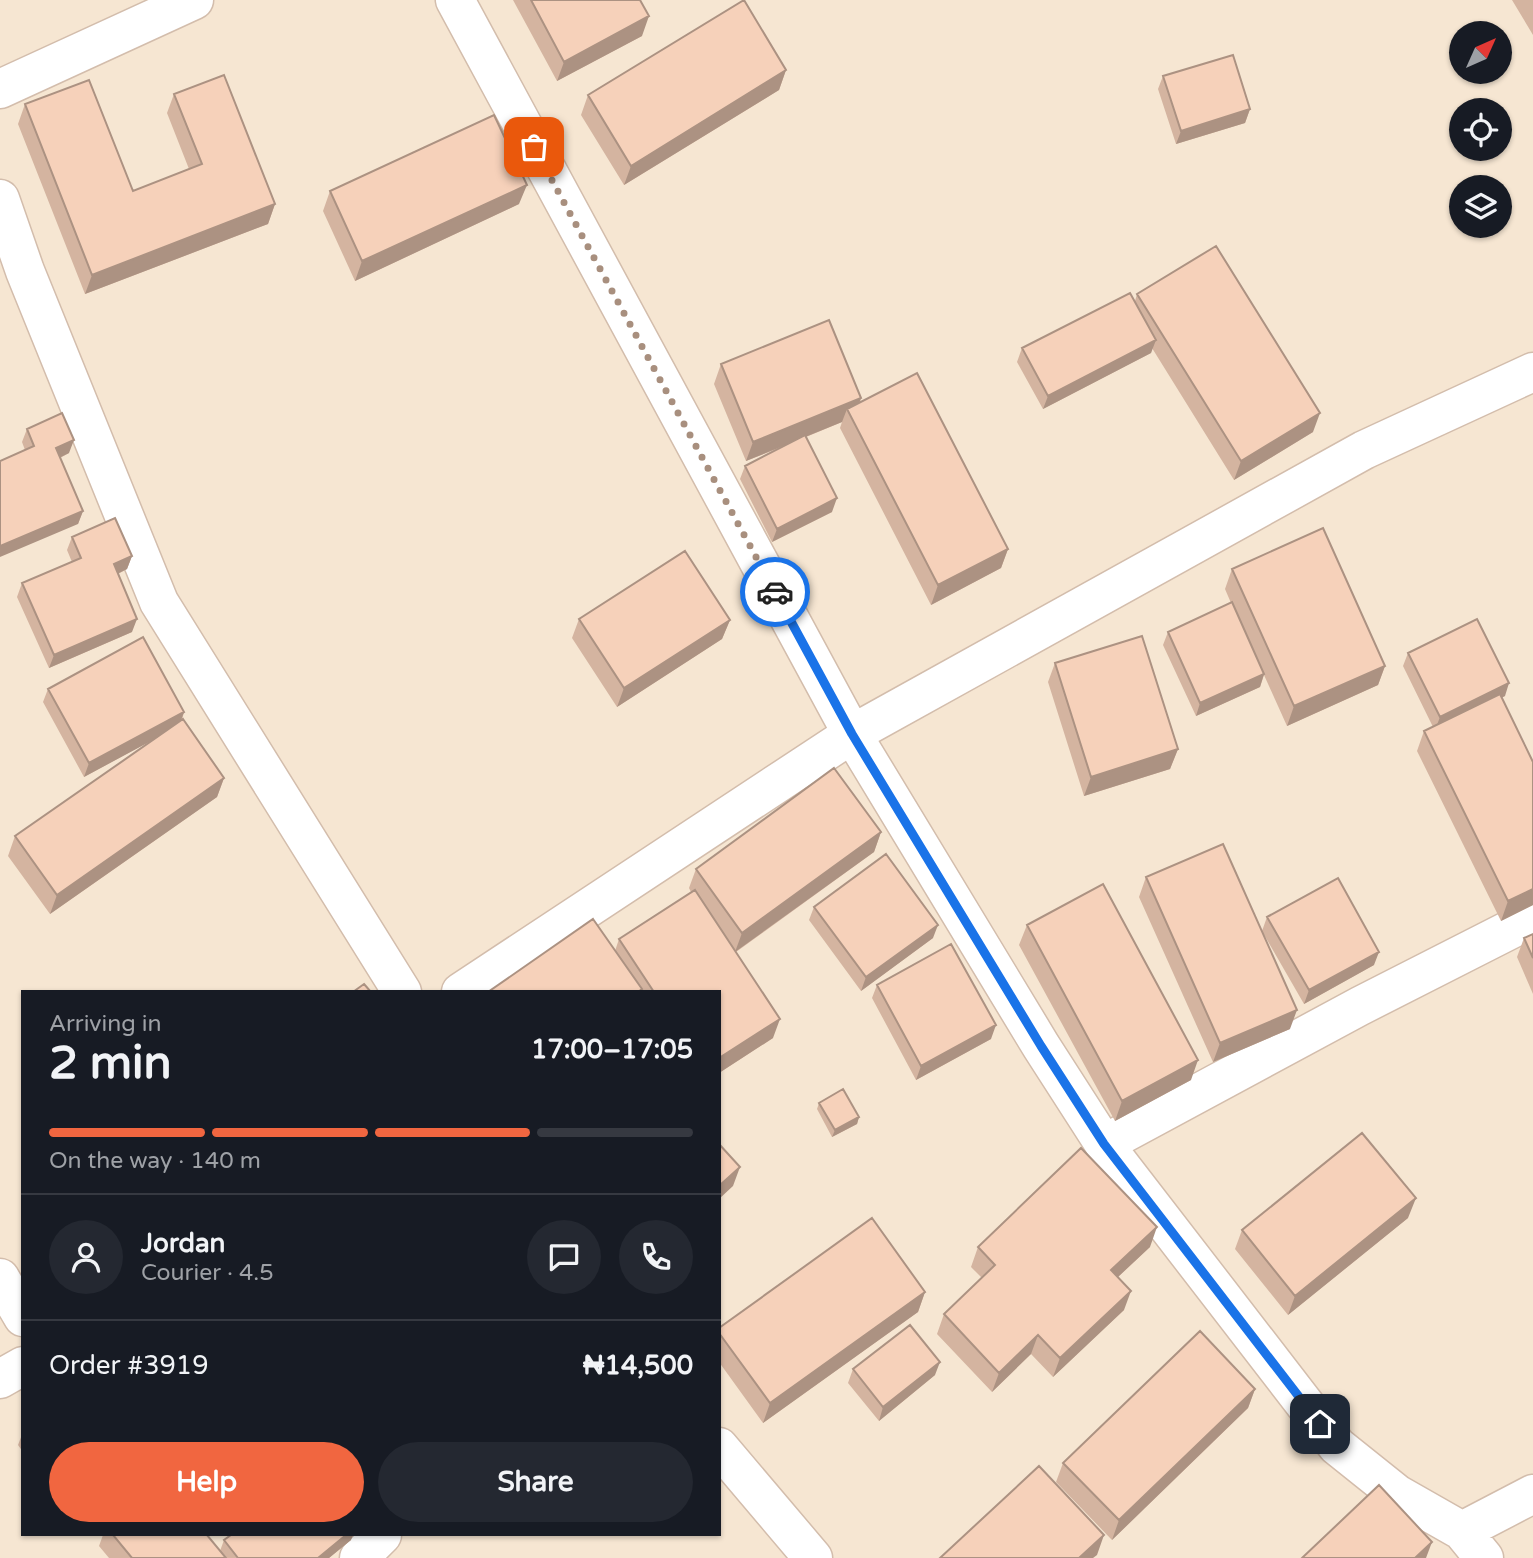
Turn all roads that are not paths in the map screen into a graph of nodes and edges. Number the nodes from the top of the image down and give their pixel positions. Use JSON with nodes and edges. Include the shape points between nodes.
{"nodes":[{"id":1,"x":194,"y":0,"type":"edge"},
{"id":2,"x":455,"y":0,"type":"edge"},
{"id":3,"x":0,"y":89,"type":"edge"},
{"id":4,"x":0,"y":200,"type":"edge"},
{"id":5,"x":1533,"y":372,"type":"edge"},
{"id":6,"x":852,"y":734,"type":"junction"},
{"id":7,"x":1533,"y":918,"type":"edge"},
{"id":8,"x":401,"y":990,"type":"edge"},
{"id":9,"x":464,"y":990,"type":"edge"},
{"id":10,"x":1104,"y":1144,"type":"junction"},
{"id":11,"x":0,"y":1278,"type":"edge"},
{"id":12,"x":21,"y":1314,"type":"edge"},
{"id":13,"x":21,"y":1367,"type":"edge"},
{"id":14,"x":0,"y":1379,"type":"edge"},
{"id":15,"x":721,"y":1449,"type":"edge"},
{"id":16,"x":1533,"y":1494,"type":"edge"},
{"id":17,"x":381,"y":1536,"type":"edge"},
{"id":18,"x":1473,"y":1544,"type":"edge"},
{"id":19,"x":359,"y":1558,"type":"edge"},
{"id":20,"x":813,"y":1558,"type":"edge"}],
"edges":[{"from":1,"to":3,"type":"street"},
{"from":2,"to":6,"type":"street"},
{"from":4,"to":8,"type":"street","via":[[159,602]]},
{"from":5,"to":6,"type":"street","via":[[1364,450]]},
{"from":6,"to":9,"type":"street"},
{"from":6,"to":10,"type":"street"},
{"from":7,"to":10,"type":"street"},
{"from":10,"to":18,"type":"street","via":[[1337,1446],[1397,1494]]},
{"from":11,"to":12,"type":"street"},
{"from":13,"to":14,"type":"street"},
{"from":15,"to":20,"type":"street"},
{"from":16,"to":18,"type":"street"},
{"from":17,"to":19,"type":"street"}]}
